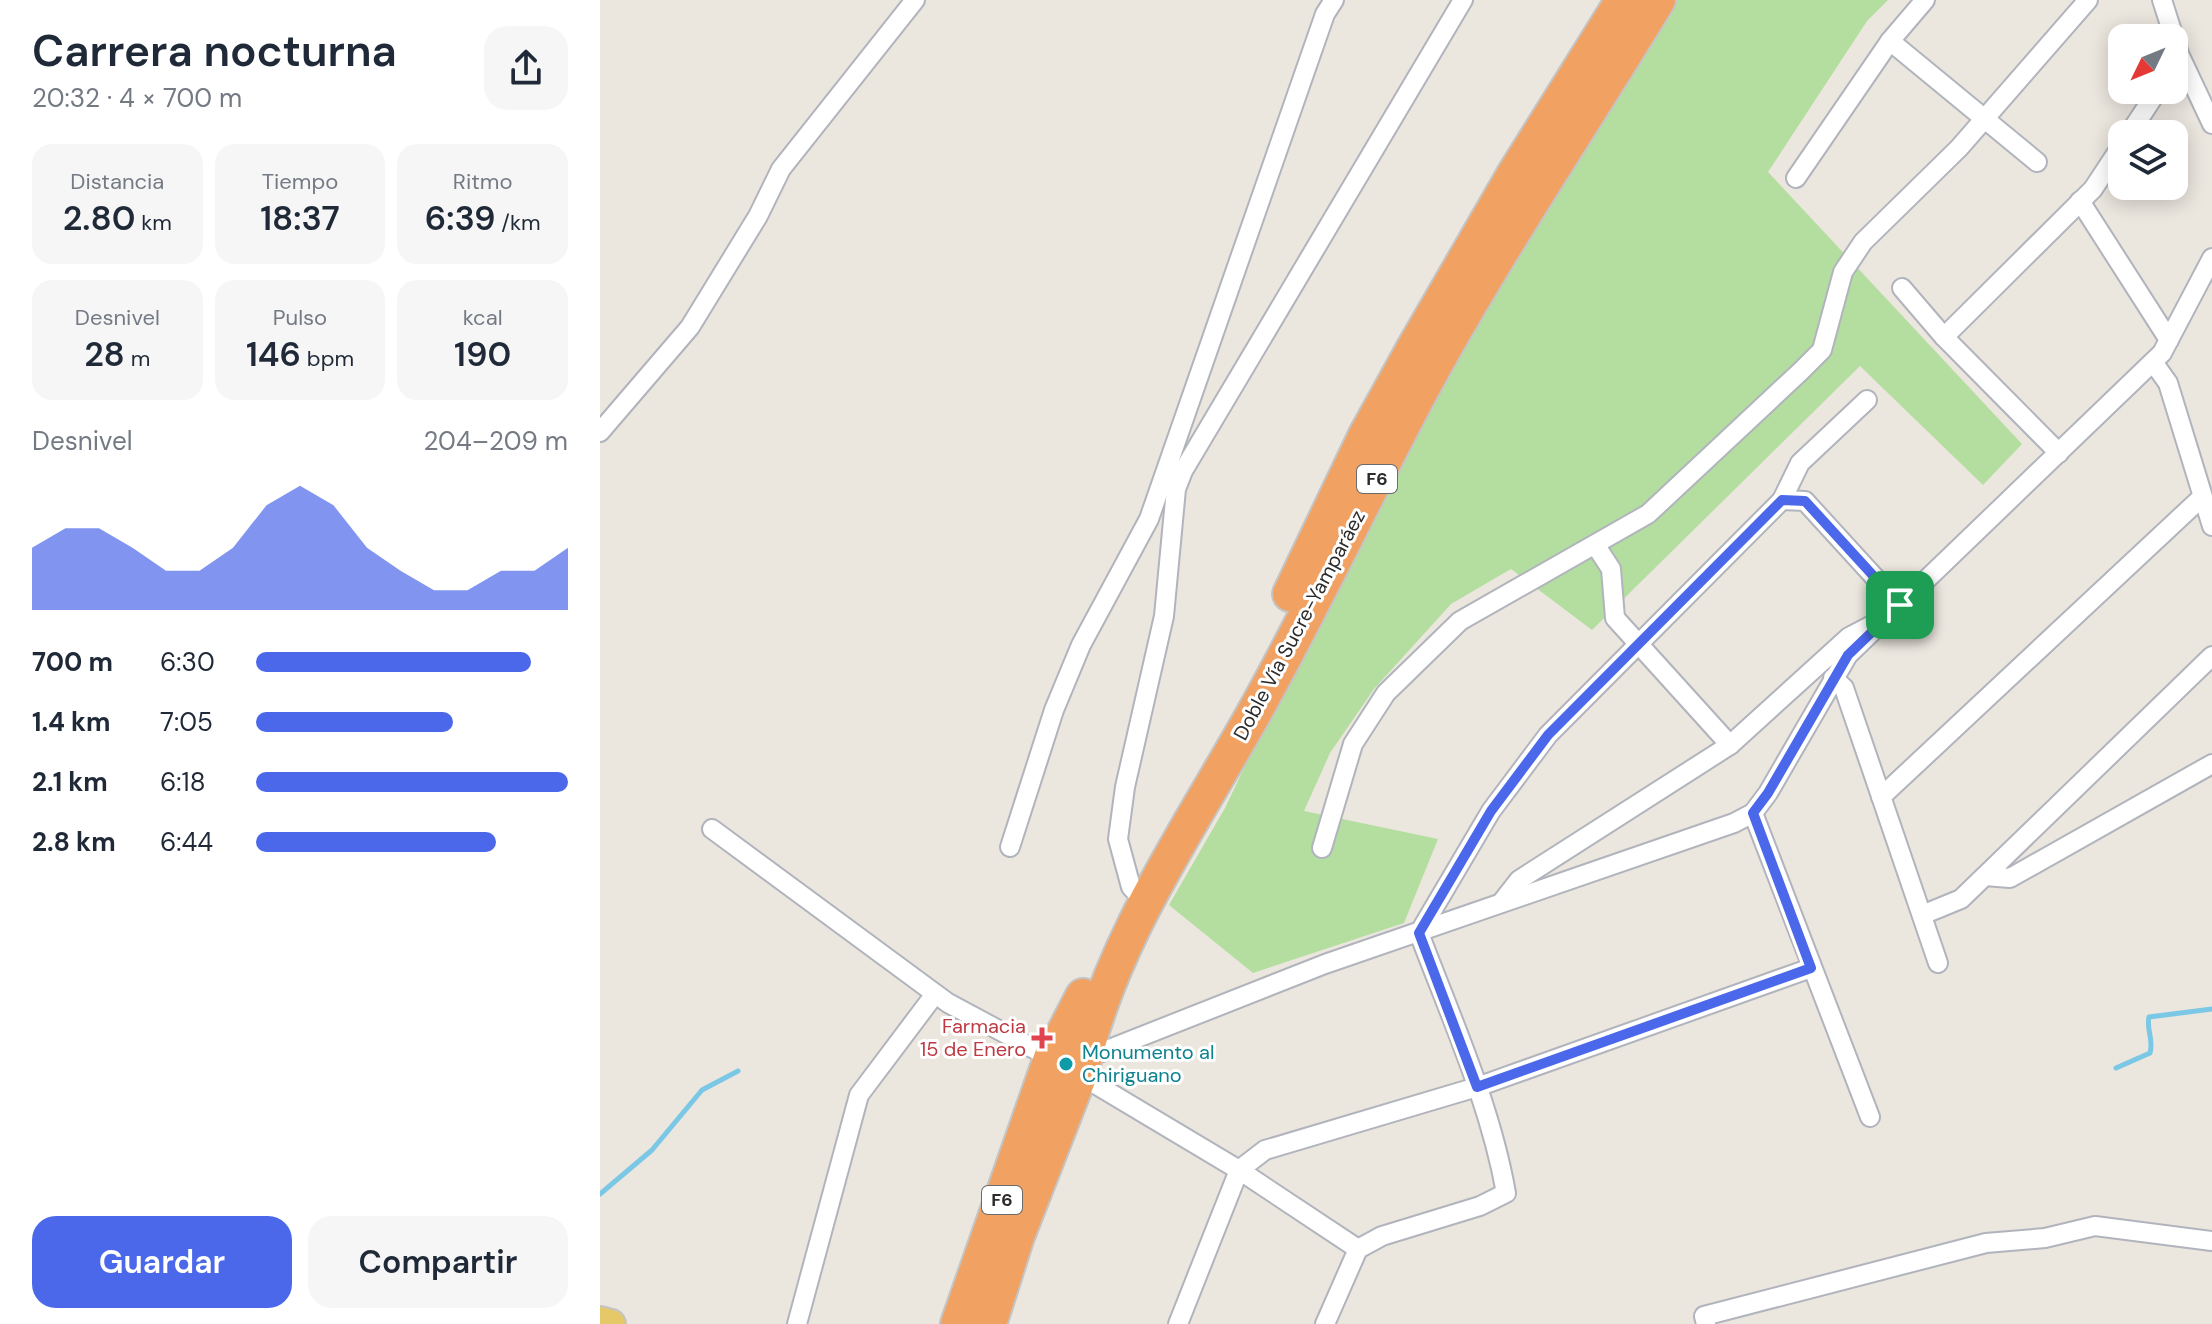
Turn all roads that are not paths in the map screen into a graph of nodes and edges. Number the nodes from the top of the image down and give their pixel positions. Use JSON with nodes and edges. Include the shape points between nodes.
{"nodes":[{"id":1,"x":915,"y":0,"type":"edge"},
{"id":2,"x":1334,"y":0,"type":"edge"},
{"id":3,"x":1463,"y":0,"type":"edge"},
{"id":4,"x":1623,"y":0,"type":"edge"},
{"id":5,"x":1658,"y":0,"type":"edge"},
{"id":6,"x":1925,"y":0,"type":"edge"},
{"id":7,"x":2088,"y":0,"type":"edge"},
{"id":8,"x":2162,"y":0,"type":"edge"},
{"id":9,"x":2168,"y":24,"type":"edge"},
{"id":10,"x":1890,"y":41,"type":"junction"},
{"id":11,"x":2188,"y":81,"type":"edge"},
{"id":12,"x":1985,"y":119,"type":"junction"},
{"id":13,"x":2212,"y":124,"type":"edge"},
{"id":14,"x":2037,"y":162,"type":"dead end"},
{"id":15,"x":2108,"y":166,"type":"edge"},
{"id":16,"x":1796,"y":178,"type":"dead end"},
{"id":17,"x":2080,"y":201,"type":"junction"},
{"id":18,"x":2212,"y":258,"type":"edge"},
{"id":19,"x":1902,"y":288,"type":"dead end"},
{"id":20,"x":1944,"y":337,"type":"junction"},
{"id":21,"x":2169,"y":340,"type":"junction"},
{"id":22,"x":2153,"y":362,"type":"junction"},
{"id":23,"x":1867,"y":400,"type":"dead end"},
{"id":24,"x":600,"y":432,"type":"edge"},
{"id":25,"x":2059,"y":453,"type":"junction"},
{"id":26,"x":1169,"y":484,"type":"junction"},
{"id":27,"x":2201,"y":498,"type":"junction"},
{"id":28,"x":1782,"y":500,"type":"junction"},
{"id":29,"x":2212,"y":526,"type":"edge"},
{"id":30,"x":1596,"y":546,"type":"junction"},
{"id":31,"x":1896,"y":610,"type":"junction"},
{"id":32,"x":1637,"y":646,"type":"junction"},
{"id":33,"x":2212,"y":656,"type":"edge"},
{"id":34,"x":1833,"y":678,"type":"junction"},
{"id":35,"x":1730,"y":745,"type":"junction"},
{"id":36,"x":2212,"y":764,"type":"edge"},
{"id":37,"x":1881,"y":797,"type":"junction"},
{"id":38,"x":1753,"y":813,"type":"junction"},
{"id":39,"x":712,"y":829,"type":"dead end"},
{"id":40,"x":1010,"y":847,"type":"dead end"},
{"id":41,"x":1322,"y":848,"type":"dead end"},
{"id":42,"x":1985,"y":876,"type":"junction"},
{"id":43,"x":1139,"y":896,"type":"junction"},
{"id":44,"x":1500,"y":905,"type":"junction"},
{"id":45,"x":1922,"y":915,"type":"junction"},
{"id":46,"x":1419,"y":933,"type":"junction"},
{"id":47,"x":1938,"y":963,"type":"dead end"},
{"id":48,"x":1811,"y":968,"type":"junction"},
{"id":49,"x":935,"y":994,"type":"junction"},
{"id":50,"x":1068,"y":1065,"type":"junction"},
{"id":51,"x":1477,"y":1087,"type":"junction"},
{"id":52,"x":1870,"y":1117,"type":"dead end"},
{"id":53,"x":1239,"y":1170,"type":"junction"},
{"id":54,"x":2212,"y":1241,"type":"edge"},
{"id":55,"x":1358,"y":1249,"type":"junction"},
{"id":56,"x":600,"y":1321,"type":"edge"},
{"id":57,"x":611,"y":1324,"type":"edge"},
{"id":58,"x":797,"y":1324,"type":"edge"},
{"id":59,"x":958,"y":1324,"type":"edge"},
{"id":60,"x":989,"y":1324,"type":"edge"},
{"id":61,"x":1178,"y":1324,"type":"edge"},
{"id":62,"x":1325,"y":1324,"type":"edge"},
{"id":63,"x":1706,"y":1324,"type":"edge"}],
"edges":[{"from":1,"to":24,"type":"street","via":[[781,169],[690,327]]},
{"from":2,"to":26,"type":"street","via":[[1271,159]]},
{"from":3,"to":26,"type":"street","via":[[1183,471]]},
{"from":4,"to":43,"type":"highway","name":"Doble Vía Sucre-Yamparáez","number":"F6","via":[[1515,173],[1366,435]]},
{"from":5,"to":43,"type":"highway","name":"Doble Vía Sucre-Yamparáez","number":"F6","via":[[1425,384],[1255,712],[1165,865]]},
{"from":6,"to":10,"type":"street"},
{"from":7,"to":12,"type":"street"},
{"from":8,"to":9,"type":"street"},
{"from":10,"to":12,"type":"street"},
{"from":10,"to":16,"type":"street"},
{"from":11,"to":13,"type":"street"},
{"from":12,"to":14,"type":"street"},
{"from":12,"to":30,"type":"street","via":[[1863,242],[1843,272],[1822,350],[1648,514]]},
{"from":15,"to":17,"type":"street"},
{"from":17,"to":20,"type":"street"},
{"from":17,"to":21,"type":"street"},
{"from":18,"to":21,"type":"street"},
{"from":19,"to":20,"type":"street"},
{"from":20,"to":25,"type":"street"},
{"from":21,"to":22,"type":"street"},
{"from":22,"to":25,"type":"street"},
{"from":22,"to":27,"type":"street","via":[[2168,383]]},
{"from":23,"to":28,"type":"street","via":[[1800,463]]},
{"from":25,"to":31,"type":"street"},
{"from":26,"to":40,"type":"street","via":[[1081,645]]},
{"from":26,"to":43,"type":"street","via":[[1164,616],[1118,839]]},
{"from":27,"to":29,"type":"street"},
{"from":27,"to":37,"type":"street"},
{"from":28,"to":31,"type":"street","via":[[1805,501]]},
{"from":28,"to":32,"type":"street"},
{"from":30,"to":32,"type":"street","via":[[1611,569],[1615,618]]},
{"from":30,"to":41,"type":"street","via":[[1460,621],[1386,693],[1353,744]]},
{"from":31,"to":34,"type":"street","via":[[1848,655]]},
{"from":31,"to":35,"type":"street","via":[[1849,637]]},
{"from":32,"to":35,"type":"street"},
{"from":32,"to":46,"type":"street","via":[[1548,735],[1491,811]]},
{"from":33,"to":42,"type":"street"},
{"from":34,"to":37,"type":"street","via":[[1844,688]]},
{"from":34,"to":38,"type":"street"},
{"from":35,"to":44,"type":"street","via":[[1519,880]]},
{"from":36,"to":42,"type":"street","via":[[2010,878]]},
{"from":37,"to":45,"type":"street"},
{"from":38,"to":44,"type":"street"},
{"from":38,"to":48,"type":"street"},
{"from":39,"to":49,"type":"street"},
{"from":42,"to":45,"type":"street","via":[[1961,899]]},
{"from":43,"to":50,"type":"highway","name":"Doble Vía Sucre-Yamparáez","number":"F6"},
{"from":44,"to":46,"type":"street"},
{"from":45,"to":47,"type":"street"},
{"from":46,"to":50,"type":"street","via":[[1325,964]]},
{"from":46,"to":51,"type":"street"},
{"from":48,"to":51,"type":"street"},
{"from":48,"to":52,"type":"street"},
{"from":49,"to":50,"type":"street"},
{"from":49,"to":58,"type":"street","via":[[859,1095]]},
{"from":50,"to":53,"type":"street"},
{"from":50,"to":59,"type":"highway","name":"Doble Vía Sucre-Yamparáez","number":"F6"},
{"from":50,"to":60,"type":"highway","name":"Doble Vía Sucre-Yamparáez","number":"F6"},
{"from":51,"to":53,"type":"street","via":[[1265,1150]]},
{"from":51,"to":55,"type":"street","via":[[1506,1193]]},
{"from":53,"to":55,"type":"street"},
{"from":53,"to":61,"type":"street"},
{"from":54,"to":63,"type":"street","via":[[2095,1226],[2045,1238],[1986,1243],[1704,1316]]},
{"from":55,"to":62,"type":"street"},
{"from":56,"to":57,"type":"main road"}]}
